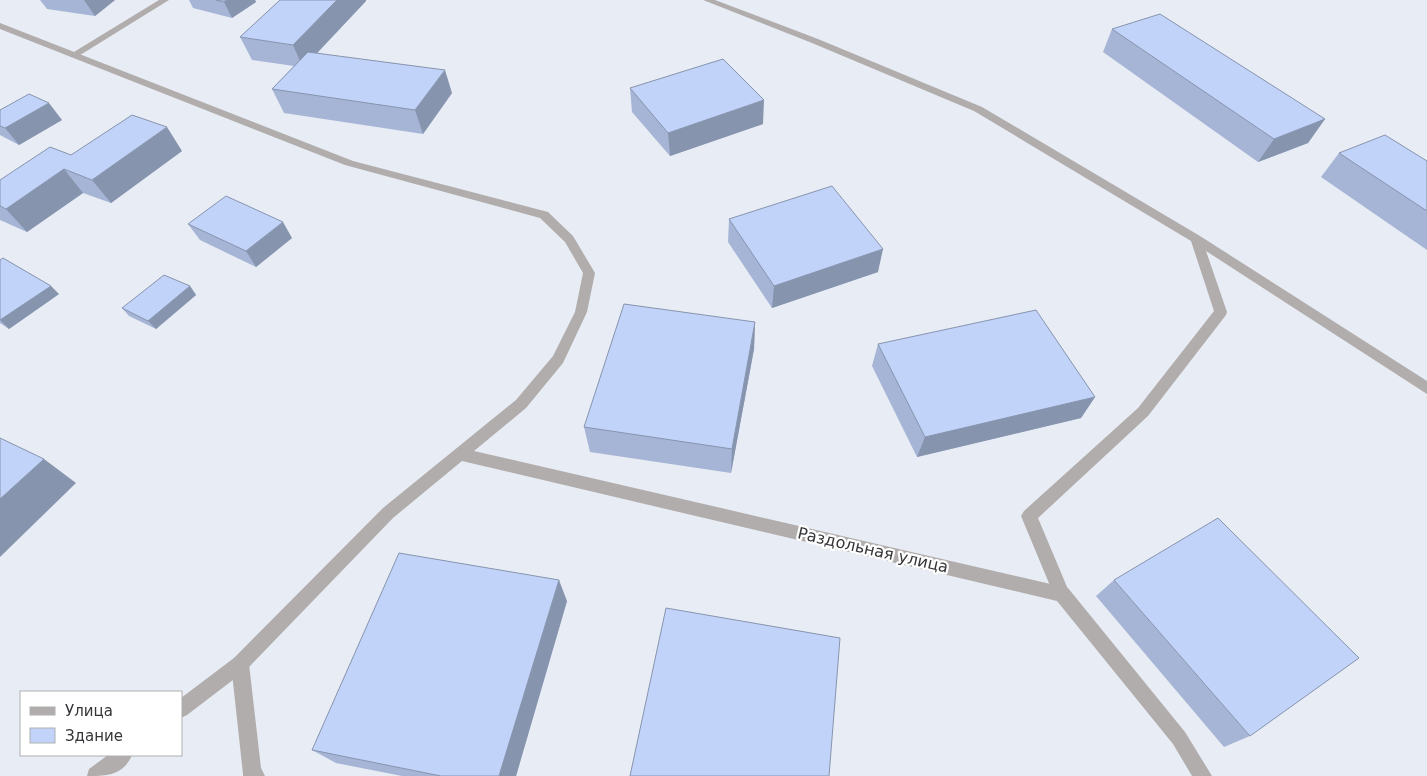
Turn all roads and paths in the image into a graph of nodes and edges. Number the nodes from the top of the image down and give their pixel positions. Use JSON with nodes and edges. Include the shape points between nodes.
{"nodes":[{"id":1,"x":165,"y":0,"type":"edge"},
{"id":2,"x":707,"y":0,"type":"edge"},
{"id":3,"x":0,"y":26,"type":"edge"},
{"id":4,"x":74,"y":55,"type":"junction"},
{"id":5,"x":1196,"y":239,"type":"junction"},
{"id":6,"x":1427,"y":388,"type":"edge"},
{"id":7,"x":460,"y":454,"type":"junction"},
{"id":8,"x":1062,"y":594,"type":"junction"},
{"id":9,"x":240,"y":664,"type":"junction"},
{"id":10,"x":182,"y":708,"type":"edge"},
{"id":11,"x":122,"y":756,"type":"edge"},
{"id":12,"x":96,"y":776,"type":"edge"},
{"id":13,"x":256,"y":776,"type":"edge"},
{"id":14,"x":1203,"y":776,"type":"edge"}],
"edges":[{"from":1,"to":4,"type":"street"},
{"from":2,"to":5,"type":"street","via":[[978,109]]},
{"from":3,"to":4,"type":"street"},
{"from":4,"to":7,"type":"street","via":[[349,164],[544,215],[569,239],[589,273],[581,312],[558,359],[521,404]]},
{"from":5,"to":6,"type":"street"},
{"from":5,"to":8,"type":"street","via":[[1221,312],[1143,412],[1029,516]]},
{"from":7,"to":8,"type":"street","name":"Раздольная улица"},
{"from":7,"to":9,"type":"street","via":[[388,513]]},
{"from":8,"to":14,"type":"street","via":[[1179,738]]},
{"from":9,"to":10,"type":"street"},
{"from":9,"to":13,"type":"street","via":[[252,774]]},
{"from":11,"to":12,"type":"street"}]}
